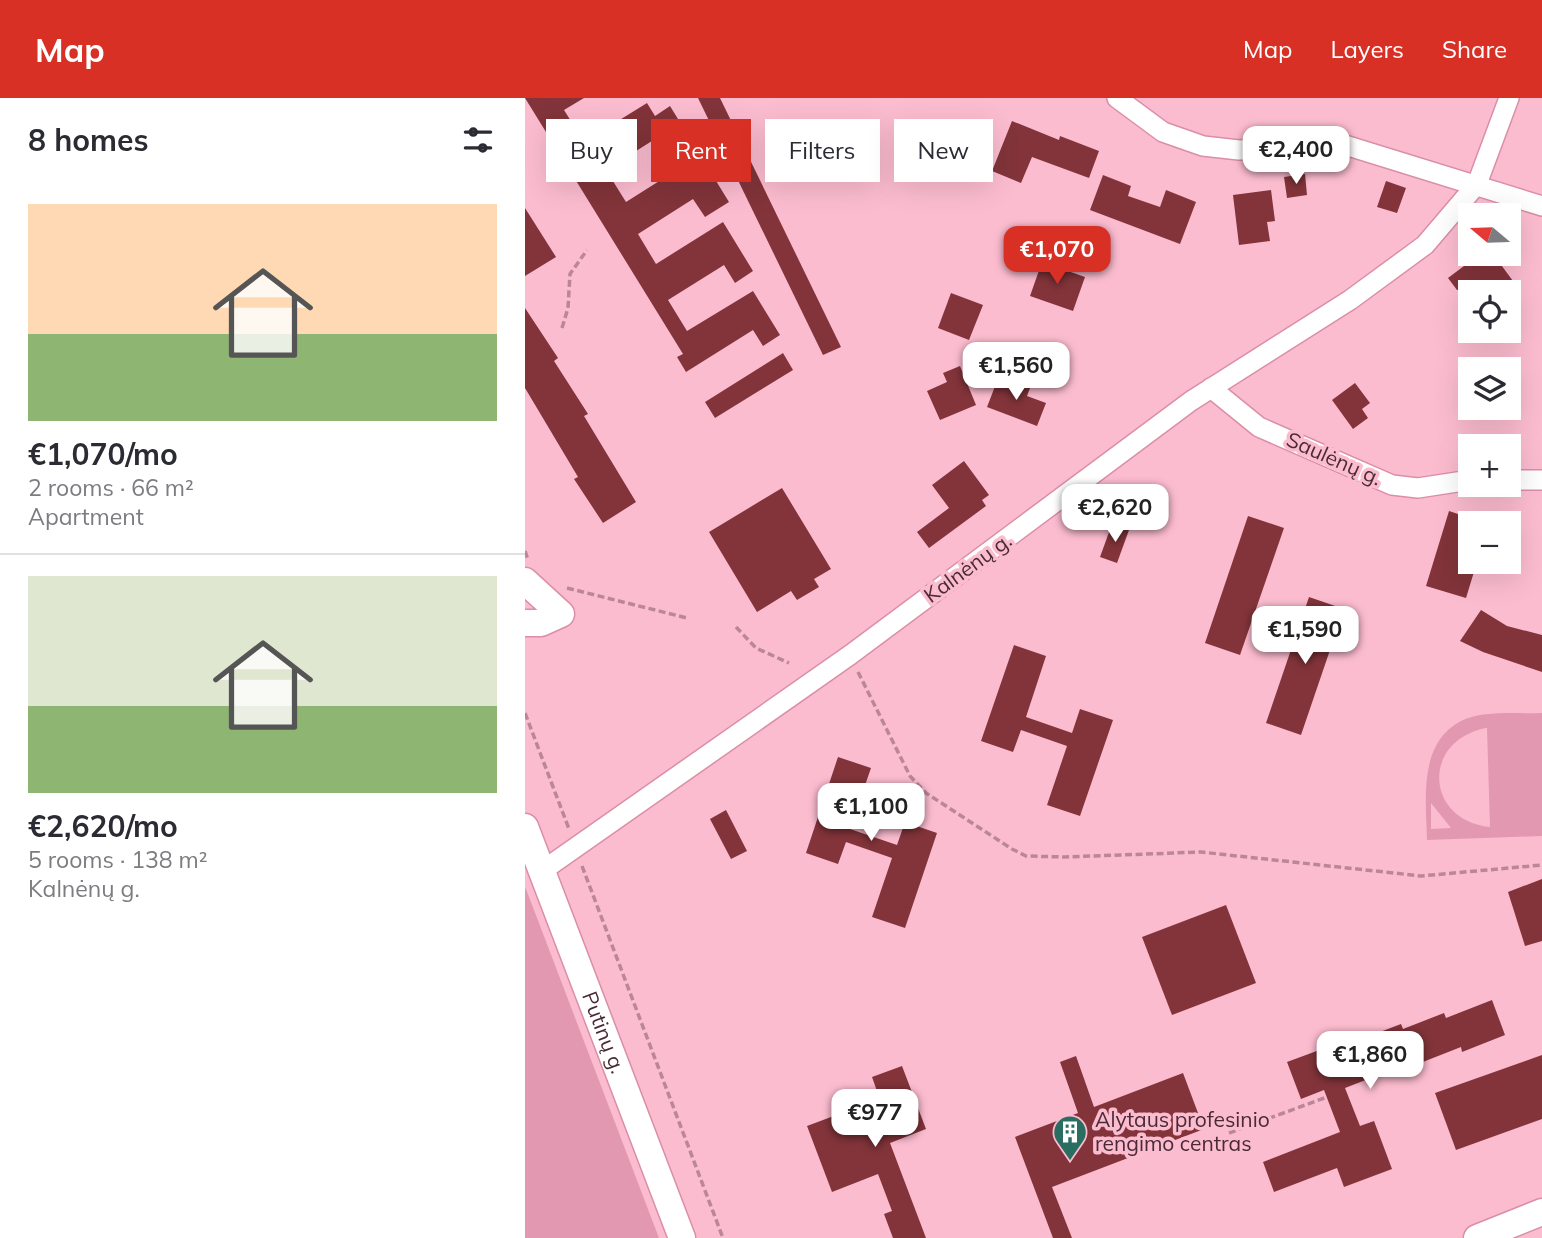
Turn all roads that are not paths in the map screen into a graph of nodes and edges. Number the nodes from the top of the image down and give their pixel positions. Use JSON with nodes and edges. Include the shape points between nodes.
{"nodes":[{"id":1,"x":1117,"y":98,"type":"edge"},
{"id":2,"x":1509,"y":98,"type":"edge"},
{"id":3,"x":1477,"y":184,"type":"junction"},
{"id":4,"x":1542,"y":206,"type":"edge"},
{"id":5,"x":1211,"y":388,"type":"junction"},
{"id":6,"x":1521,"y":480,"type":"edge"},
{"id":7,"x":1542,"y":480,"type":"edge"},
{"id":8,"x":1458,"y":482,"type":"edge"},
{"id":9,"x":525,"y":581,"type":"edge"},
{"id":10,"x":525,"y":623,"type":"edge"},
{"id":11,"x":525,"y":827,"type":"edge"},
{"id":12,"x":542,"y":871,"type":"junction"},
{"id":13,"x":1542,"y":1212,"type":"edge"},
{"id":14,"x":682,"y":1238,"type":"edge"},
{"id":15,"x":1477,"y":1238,"type":"edge"}],
"edges":[{"from":1,"to":3,"type":"street","via":[[1164,132],[1203,146],[1238,150],[1345,145]]},
{"from":2,"to":3,"type":"street","name":"Kalnėnų g."},
{"from":3,"to":4,"type":"street"},
{"from":3,"to":5,"type":"street","name":"Kalnėnų g.","via":[[1425,244],[1350,300]]},
{"from":5,"to":8,"type":"street","name":"Saulėnų g.","via":[[1259,427],[1392,485],[1418,488]]},
{"from":5,"to":12,"type":"street","name":"Kalnėnų g.","via":[[850,655]]},
{"from":6,"to":7,"type":"street"},
{"from":9,"to":10,"type":"main road","via":[[561,614],[541,623]]},
{"from":11,"to":12,"type":"main road","name":"Putinų g."},
{"from":12,"to":14,"type":"main road","name":"Putinų g."},
{"from":13,"to":15,"type":"main road"}]}
